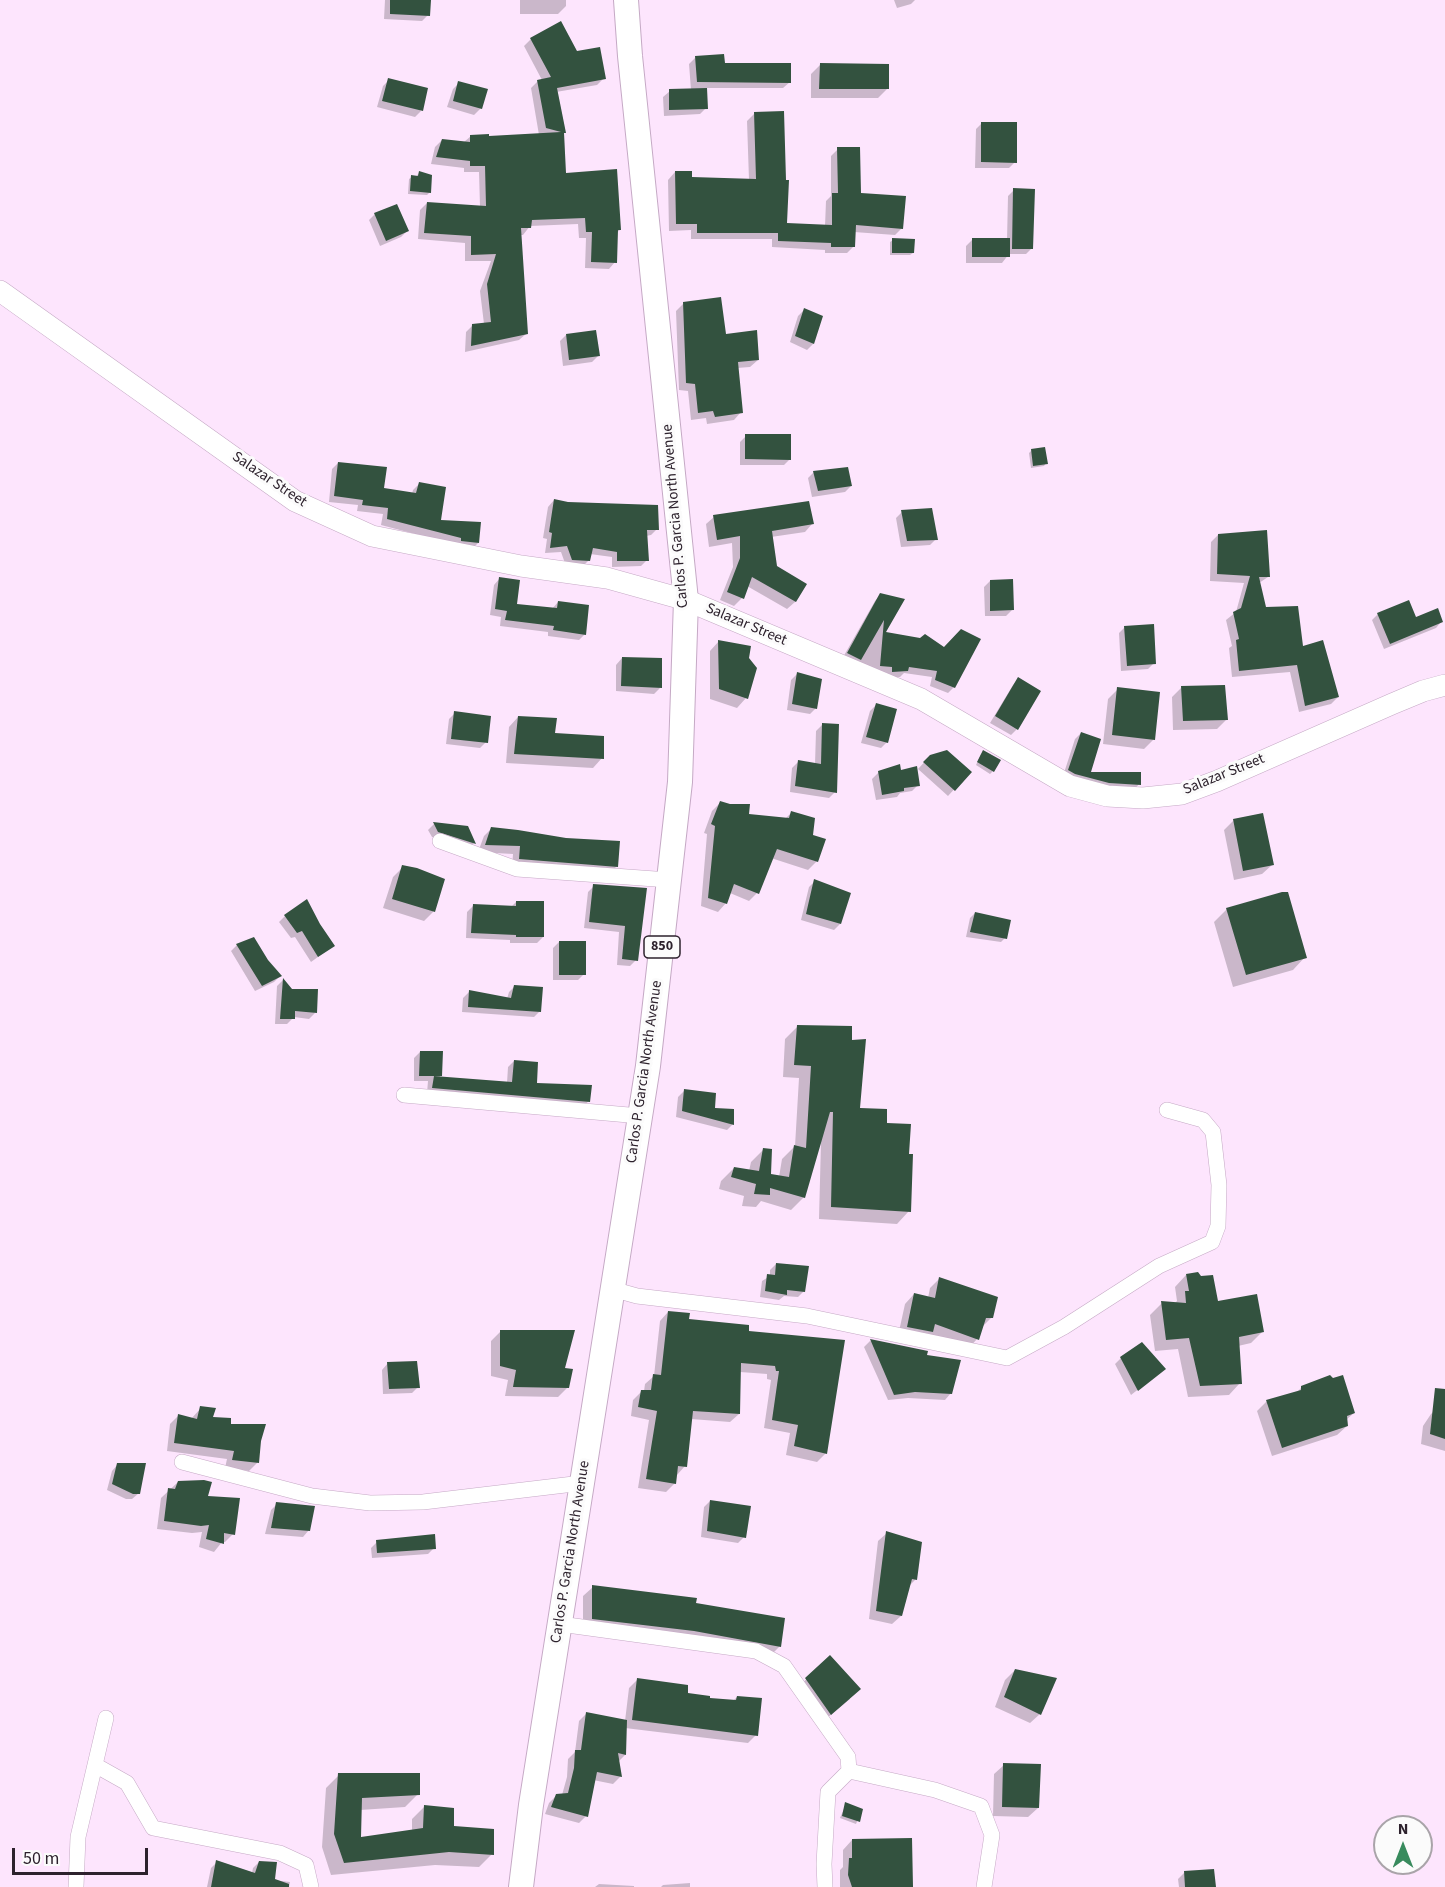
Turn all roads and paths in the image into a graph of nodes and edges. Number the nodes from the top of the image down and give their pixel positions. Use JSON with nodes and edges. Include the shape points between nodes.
{"nodes":[{"id":1,"x":626,"y":0,"type":"edge"},
{"id":2,"x":0,"y":291,"type":"edge"},
{"id":3,"x":686,"y":600,"type":"junction"},
{"id":4,"x":1445,"y":685,"type":"edge"},
{"id":5,"x":440,"y":841,"type":"dead end"},
{"id":6,"x":669,"y":880,"type":"junction"},
{"id":7,"x":404,"y":1095,"type":"dead end"},
{"id":8,"x":1167,"y":1110,"type":"dead end"},
{"id":9,"x":640,"y":1116,"type":"junction"},
{"id":10,"x":612,"y":1289,"type":"junction"},
{"id":11,"x":182,"y":1462,"type":"dead end"},
{"id":12,"x":582,"y":1483,"type":"junction"},
{"id":13,"x":560,"y":1624,"type":"junction"},
{"id":14,"x":106,"y":1718,"type":"dead end"},
{"id":15,"x":95,"y":1765,"type":"junction"},
{"id":16,"x":849,"y":1771,"type":"junction"},
{"id":17,"x":76,"y":1887,"type":"edge"},
{"id":18,"x":311,"y":1887,"type":"edge"},
{"id":19,"x":521,"y":1887,"type":"edge"},
{"id":20,"x":825,"y":1887,"type":"edge"},
{"id":21,"x":984,"y":1887,"type":"edge"}],
"edges":[{"from":1,"to":3,"type":"main road","name":"Carlos P. Garcia North Avenue","number":"850"},
{"from":2,"to":3,"type":"street","name":"Salazar Street","via":[[295,501],[372,536],[521,566],[607,578]]},
{"from":3,"to":4,"type":"street","name":"Salazar Street","via":[[921,699],[1070,786],[1107,796],[1182,794]]},
{"from":3,"to":6,"type":"main road","name":"Carlos P. Garcia North Avenue","number":"850","via":[[680,782]]},
{"from":5,"to":6,"type":"street","via":[[517,869]]},
{"from":6,"to":9,"type":"main road","name":"Carlos P. Garcia North Avenue","number":"850"},
{"from":7,"to":9,"type":"street"},
{"from":8,"to":10,"type":"street","via":[[1203,1120],[1213,1132],[1219,1185],[1218,1226],[1212,1242],[1159,1266],[1007,1358],[807,1316],[637,1296]]},
{"from":9,"to":10,"type":"main road","name":"Carlos P. Garcia North Avenue","number":"850"},
{"from":10,"to":12,"type":"main road","name":"Carlos P. Garcia North Avenue","number":"850"},
{"from":11,"to":12,"type":"street","via":[[312,1496],[370,1503],[423,1502]]},
{"from":12,"to":13,"type":"main road","name":"Carlos P. Garcia North Avenue","number":"850"},
{"from":13,"to":16,"type":"street","via":[[756,1651],[784,1666],[848,1757]]},
{"from":13,"to":19,"type":"main road","name":"Carlos P. Garcia North Avenue","number":"850"},
{"from":14,"to":15,"type":"street"},
{"from":15,"to":17,"type":"street","via":[[78,1836]]},
{"from":15,"to":18,"type":"street","via":[[127,1783],[153,1828],[280,1853],[306,1865]]},
{"from":16,"to":20,"type":"street","via":[[828,1792]]},
{"from":16,"to":21,"type":"street","via":[[934,1790],[981,1806],[993,1835]]}]}
